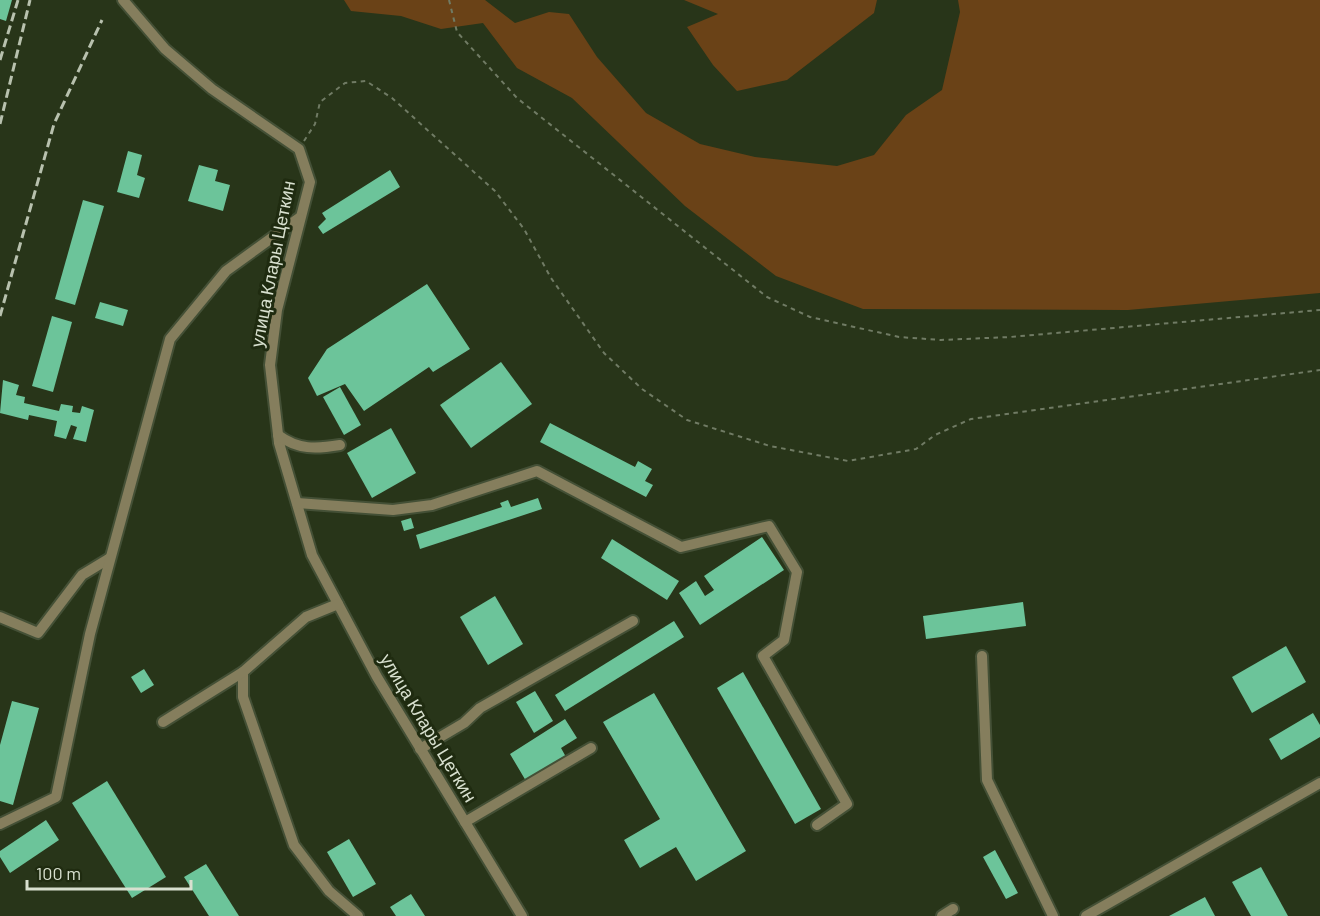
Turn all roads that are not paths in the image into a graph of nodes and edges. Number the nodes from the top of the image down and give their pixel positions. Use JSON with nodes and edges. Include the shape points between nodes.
{"nodes":[{"id":1,"x":123,"y":0,"type":"edge"},
{"id":2,"x":299,"y":218,"type":"junction"},
{"id":3,"x":278,"y":435,"type":"junction"},
{"id":4,"x":340,"y":445,"type":"dead end"},
{"id":5,"x":297,"y":503,"type":"junction"},
{"id":6,"x":110,"y":558,"type":"junction"},
{"id":7,"x":338,"y":604,"type":"junction"},
{"id":8,"x":0,"y":617,"type":"edge"},
{"id":9,"x":633,"y":621,"type":"dead end"},
{"id":10,"x":982,"y":656,"type":"dead end"},
{"id":11,"x":243,"y":672,"type":"junction"},
{"id":12,"x":163,"y":722,"type":"dead end"},
{"id":13,"x":420,"y":748,"type":"junction"},
{"id":14,"x":591,"y":748,"type":"dead end"},
{"id":15,"x":1320,"y":783,"type":"edge"},
{"id":16,"x":465,"y":822,"type":"junction"},
{"id":17,"x":0,"y":824,"type":"edge"},
{"id":18,"x":817,"y":825,"type":"dead end"},
{"id":19,"x":953,"y":909,"type":"dead end"},
{"id":20,"x":358,"y":916,"type":"edge"},
{"id":21,"x":522,"y":916,"type":"edge"},
{"id":22,"x":942,"y":916,"type":"edge"},
{"id":23,"x":1053,"y":916,"type":"edge"},
{"id":24,"x":1086,"y":916,"type":"edge"}],
"edges":[{"from":1,"to":2,"type":"street","name":"улица Клары Цеткин","via":[[165,49],[212,89],[299,149],[310,182]]},
{"from":2,"to":3,"type":"street","name":"улица Клары Цеткин","via":[[277,310],[270,365]]},
{"from":2,"to":6,"type":"street","via":[[226,271],[170,339]]},
{"from":3,"to":4,"type":"street","via":[[292,445],[309,448]]},
{"from":3,"to":5,"type":"street","name":"улица Клары Цеткин"},
{"from":5,"to":7,"type":"street","name":"улица Клары Цеткин","via":[[312,555]]},
{"from":5,"to":18,"type":"street","via":[[393,510],[432,506],[537,471],[681,547],[770,526],[797,572],[784,640],[763,656],[847,804]]},
{"from":6,"to":8,"type":"street","via":[[82,575],[38,633]]},
{"from":6,"to":17,"type":"street","via":[[56,796]]},
{"from":7,"to":11,"type":"street","via":[[306,617]]},
{"from":7,"to":13,"type":"street","name":"улица Клары Цеткин"},
{"from":9,"to":13,"type":"street","via":[[480,708],[464,723]]},
{"from":10,"to":23,"type":"street","via":[[987,780]]},
{"from":11,"to":12,"type":"street"},
{"from":11,"to":20,"type":"street","via":[[243,697],[294,845],[329,891]]},
{"from":13,"to":16,"type":"street","name":"улица Клары Цеткин"},
{"from":14,"to":16,"type":"street"},
{"from":15,"to":24,"type":"street"},
{"from":16,"to":21,"type":"street","name":"улица Клары Цеткин"},
{"from":19,"to":22,"type":"street"}]}
